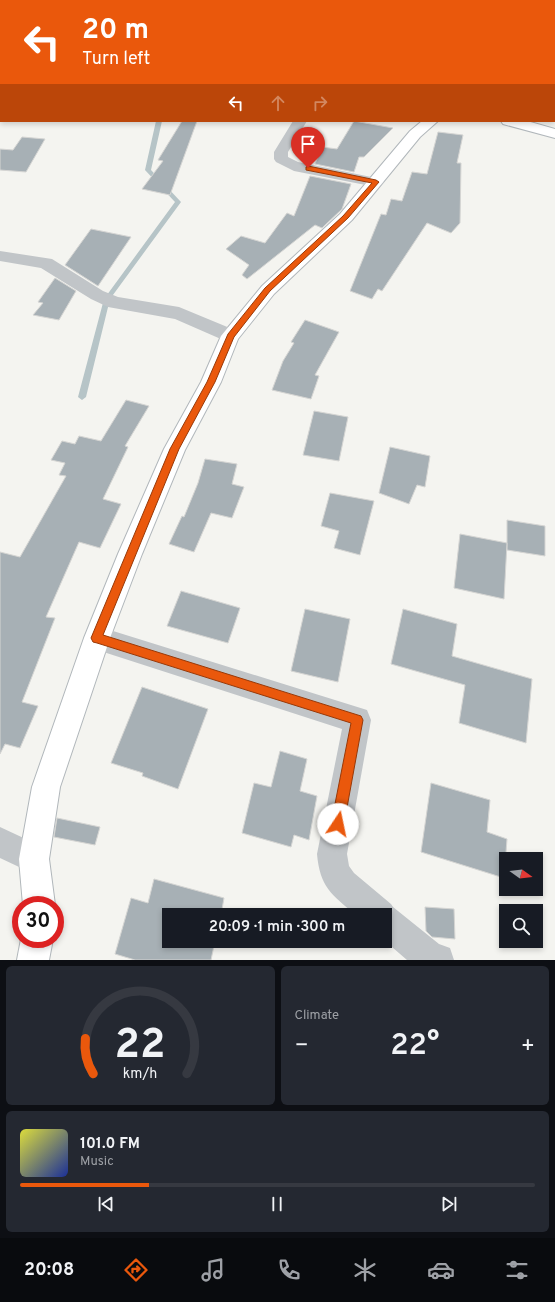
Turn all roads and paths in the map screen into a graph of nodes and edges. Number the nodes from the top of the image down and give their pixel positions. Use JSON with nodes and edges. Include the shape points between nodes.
{"nodes":[{"id":1,"x":299,"y":122,"type":"edge"},
{"id":2,"x":430,"y":122,"type":"edge"},
{"id":3,"x":517,"y":122,"type":"edge"},
{"id":4,"x":555,"y":134,"type":"edge"},
{"id":5,"x":376,"y":182,"type":"junction"},
{"id":6,"x":0,"y":256,"type":"edge"},
{"id":7,"x":230,"y":336,"type":"junction"},
{"id":8,"x":97,"y":638,"type":"junction"},
{"id":9,"x":0,"y":842,"type":"edge"},
{"id":10,"x":34,"y":859,"type":"junction"},
{"id":11,"x":38,"y":896,"type":"edge"},
{"id":12,"x":372,"y":908,"type":"edge"},
{"id":13,"x":392,"y":926,"type":"edge"},
{"id":14,"x":35,"y":948,"type":"edge"},
{"id":15,"x":33,"y":960,"type":"edge"},
{"id":16,"x":438,"y":960,"type":"edge"}],
"edges":[{"from":1,"to":5,"type":"street","via":[[281,152],[281,159],[294,166]]},
{"from":2,"to":5,"type":"main road","via":[[415,134]]},
{"from":3,"to":4,"type":"main road"},
{"from":5,"to":7,"type":"main road","via":[[346,217],[268,290]]},
{"from":6,"to":7,"type":"street","via":[[46,263],[114,303],[179,313]]},
{"from":7,"to":8,"type":"main road","via":[[211,382],[175,449]]},
{"from":8,"to":10,"type":"main road","via":[[46,787]]},
{"from":8,"to":12,"type":"street","via":[[357,720],[332,854],[334,871],[343,884]]},
{"from":9,"to":10,"type":"street"},
{"from":10,"to":11,"type":"main road"},
{"from":13,"to":16,"type":"street","via":[[429,957]]},
{"from":14,"to":15,"type":"main road"}]}
